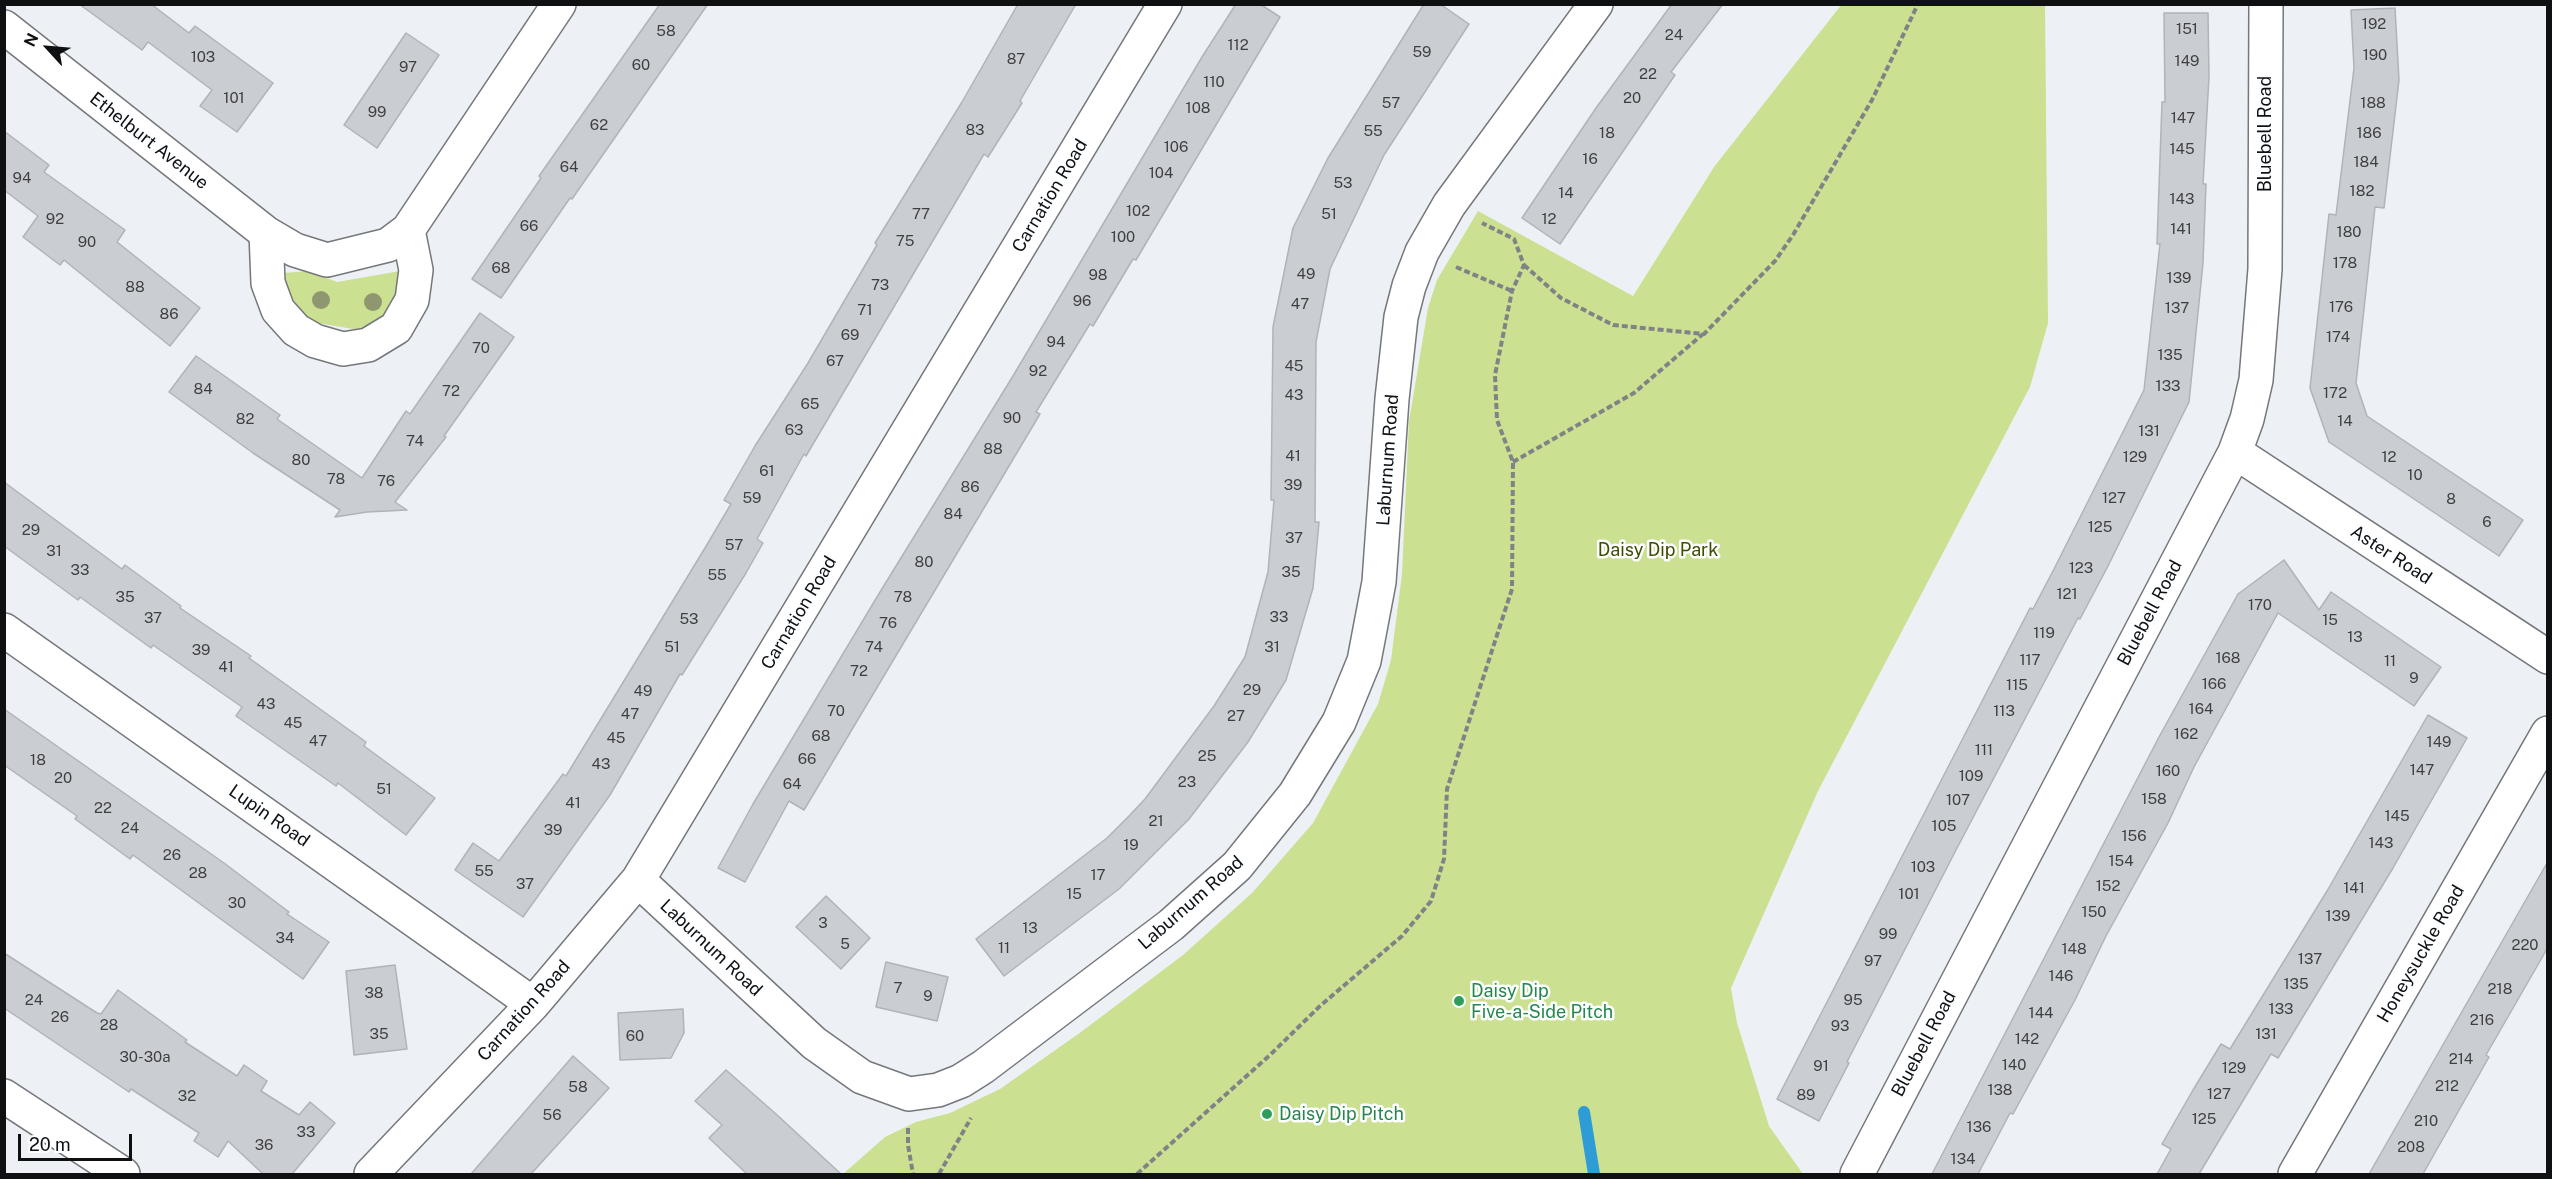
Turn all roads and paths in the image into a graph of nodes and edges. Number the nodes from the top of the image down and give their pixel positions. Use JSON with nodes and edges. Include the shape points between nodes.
{"nodes":[{"id":1,"x":560,"y":4,"type":"edge"},
{"id":2,"x":1165,"y":4,"type":"edge"},
{"id":3,"x":1596,"y":4,"type":"edge"},
{"id":4,"x":1918,"y":4,"type":"edge"},
{"id":5,"x":2266,"y":4,"type":"edge"},
{"id":6,"x":4,"y":27,"type":"edge"},
{"id":7,"x":1475,"y":219,"type":"dead end"},
{"id":8,"x":408,"y":230,"type":"junction"},
{"id":9,"x":266,"y":233,"type":"junction"},
{"id":10,"x":1422,"y":252,"type":"junction"},
{"id":11,"x":1524,"y":265,"type":"junction"},
{"id":12,"x":1512,"y":291,"type":"junction"},
{"id":13,"x":1704,"y":334,"type":"junction"},
{"id":14,"x":2235,"y":452,"type":"junction"},
{"id":15,"x":1513,"y":462,"type":"junction"},
{"id":16,"x":4,"y":630,"type":"edge"},
{"id":17,"x":2547,"y":657,"type":"edge"},
{"id":18,"x":2547,"y":734,"type":"edge"},
{"id":19,"x":638,"y":880,"type":"junction"},
{"id":20,"x":533,"y":1004,"type":"junction"},
{"id":21,"x":983,"y":1068,"type":"junction"},
{"id":22,"x":4,"y":1096,"type":"edge"},
{"id":23,"x":908,"y":1145,"type":"dead end"},
{"id":24,"x":123,"y":1174,"type":"edge"},
{"id":25,"x":372,"y":1174,"type":"edge"},
{"id":26,"x":913,"y":1174,"type":"edge"},
{"id":27,"x":939,"y":1174,"type":"edge"},
{"id":28,"x":1137,"y":1174,"type":"edge"},
{"id":29,"x":1857,"y":1174,"type":"edge"},
{"id":30,"x":2295,"y":1174,"type":"edge"}],
"edges":[{"from":1,"to":8,"type":"street","name":"Ethelburt Avenue"},
{"from":2,"to":19,"type":"street","name":"Carnation Road"},
{"from":3,"to":10,"type":"street","name":"Laburnum Road","via":[[1449,205]]},
{"from":4,"to":13,"type":"path","via":[[1872,100],[1793,235],[1768,269]]},
{"from":5,"to":14,"type":"street","name":"Bluebell Road","via":[[2265,268],[2256,380]]},
{"from":6,"to":9,"type":"street","name":"Ethelburt Avenue"},
{"from":7,"to":11,"type":"path","via":[[1514,239]]},
{"from":8,"to":9,"type":"street","name":"Ethelburt Avenue","via":[[388,245],[327,260],[295,250]]},
{"from":8,"to":9,"type":"street","via":[[416,270],[412,300],[396,328],[368,345],[343,349],[305,336],[278,310],[268,283]]},
{"from":10,"to":12,"type":"path"},
{"from":10,"to":21,"type":"street","name":"Laburnum Road","via":[[1401,317],[1377,593],[1364,661],[1339,722],[1295,794],[1237,866],[1172,925]]},
{"from":11,"to":12,"type":"path"},
{"from":11,"to":13,"type":"path","via":[[1561,298],[1613,325]]},
{"from":12,"to":15,"type":"path","via":[[1495,375],[1497,420]]},
{"from":13,"to":15,"type":"path","via":[[1634,393]]},
{"from":14,"to":17,"type":"street","name":"Aster Road"},
{"from":14,"to":29,"type":"street","name":"Bluebell Road"},
{"from":15,"to":28,"type":"path","via":[[1512,589],[1447,789],[1444,859],[1431,901],[1402,936]]},
{"from":16,"to":20,"type":"street","name":"Lupin Road"},
{"from":18,"to":30,"type":"street","name":"Honeysuckle Road"},
{"from":19,"to":20,"type":"street","name":"Carnation Road"},
{"from":19,"to":21,"type":"street","name":"Laburnum Road","via":[[814,1043],[862,1077],[909,1094],[938,1090]]},
{"from":20,"to":25,"type":"street","name":"Carnation Road"},
{"from":21,"to":27,"type":"path","via":[[979,1105]]},
{"from":22,"to":24,"type":"street"},
{"from":23,"to":26,"type":"path"}]}
